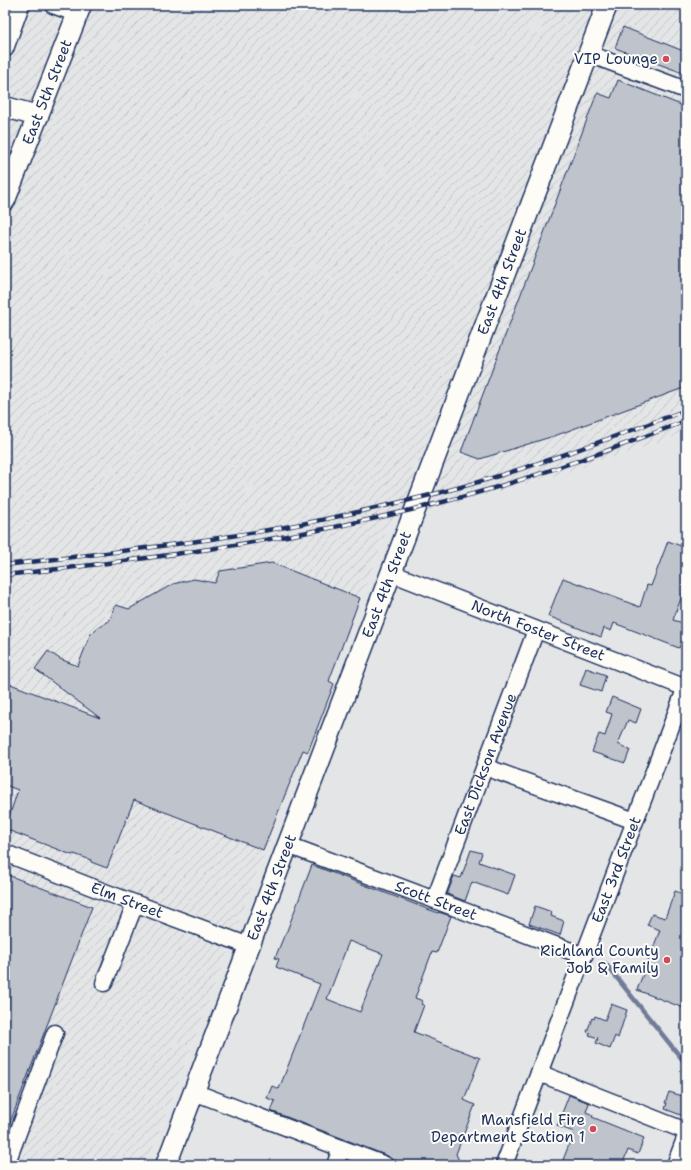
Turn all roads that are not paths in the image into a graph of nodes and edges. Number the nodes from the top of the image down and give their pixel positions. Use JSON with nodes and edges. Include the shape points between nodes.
{"nodes":[{"id":1,"x":21,"y":5,"type":"edge"},
{"id":2,"x":53,"y":5,"type":"edge"},
{"id":3,"x":607,"y":5,"type":"edge"},
{"id":4,"x":80,"y":9,"type":"edge"},
{"id":5,"x":5,"y":49,"type":"edge"},
{"id":6,"x":589,"y":54,"type":"junction"},
{"id":7,"x":686,"y":90,"type":"edge"},
{"id":8,"x":5,"y":107,"type":"edge"},
{"id":9,"x":38,"y":116,"type":"junction"},
{"id":10,"x":5,"y":200,"type":"edge"},
{"id":11,"x":391,"y":573,"type":"junction"},
{"id":12,"x":536,"y":630,"type":"junction"},
{"id":13,"x":686,"y":687,"type":"edge"},
{"id":14,"x":485,"y":767,"type":"junction"},
{"id":15,"x":635,"y":821,"type":"junction"},
{"id":16,"x":288,"y":845,"type":"junction"},
{"id":17,"x":5,"y":853,"type":"edge"},
{"id":18,"x":435,"y":899,"type":"junction"},
{"id":19,"x":135,"y":904,"type":"junction"},
{"id":20,"x":250,"y":946,"type":"junction"},
{"id":21,"x":584,"y":956,"type":"junction"},
{"id":22,"x":104,"y":983,"type":"dead end"},
{"id":23,"x":55,"y":1033,"type":"dead end"},
{"id":24,"x":539,"y":1073,"type":"junction"},
{"id":25,"x":194,"y":1092,"type":"junction"},
{"id":26,"x":686,"y":1131,"type":"edge"},
{"id":27,"x":686,"y":1136,"type":"edge"},
{"id":28,"x":341,"y":1149,"type":"junction"},
{"id":29,"x":6,"y":1165,"type":"edge"},
{"id":30,"x":166,"y":1165,"type":"edge"},
{"id":31,"x":335,"y":1165,"type":"edge"},
{"id":32,"x":384,"y":1165,"type":"edge"},
{"id":33,"x":504,"y":1165,"type":"edge"},
{"id":34,"x":675,"y":1165,"type":"edge"}],
"edges":[{"from":1,"to":5,"type":"street"},
{"from":2,"to":4,"type":"street"},
{"from":3,"to":6,"type":"main road","name":"East 4th Street"},
{"from":4,"to":9,"type":"main road","name":"East 5th Street"},
{"from":6,"to":7,"type":"street"},
{"from":6,"to":11,"type":"main road","name":"East 4th Street"},
{"from":8,"to":9,"type":"main road"},
{"from":9,"to":10,"type":"main road","name":"East 5th Street"},
{"from":11,"to":12,"type":"street","name":"North Foster Street"},
{"from":11,"to":16,"type":"main road","name":"East 4th Street"},
{"from":12,"to":13,"type":"street","name":"North Foster Street"},
{"from":12,"to":14,"type":"street","name":"East Dickson Avenue"},
{"from":13,"to":15,"type":"street","name":"East 3rd Street"},
{"from":14,"to":15,"type":"street"},
{"from":14,"to":18,"type":"street","name":"East Dickson Avenue"},
{"from":15,"to":21,"type":"street","name":"East 3rd Street"},
{"from":16,"to":18,"type":"street","name":"Scott Street"},
{"from":16,"to":20,"type":"main road","name":"East 4th Street"},
{"from":17,"to":19,"type":"street","name":"Elm Street"},
{"from":18,"to":21,"type":"street","name":"Scott Street"},
{"from":19,"to":20,"type":"street","name":"Elm Street"},
{"from":19,"to":22,"type":"street"},
{"from":20,"to":25,"type":"main road","name":"East 4th Street"},
{"from":21,"to":24,"type":"street","name":"East 3rd Street"},
{"from":23,"to":29,"type":"street"},
{"from":24,"to":26,"type":"street"},
{"from":24,"to":33,"type":"street","name":"East 3rd Street"},
{"from":25,"to":28,"type":"street"},
{"from":25,"to":30,"type":"main road","name":"East 4th Street"},
{"from":27,"to":34,"type":"street"},
{"from":28,"to":31,"type":"street"},
{"from":28,"to":32,"type":"street"}]}
